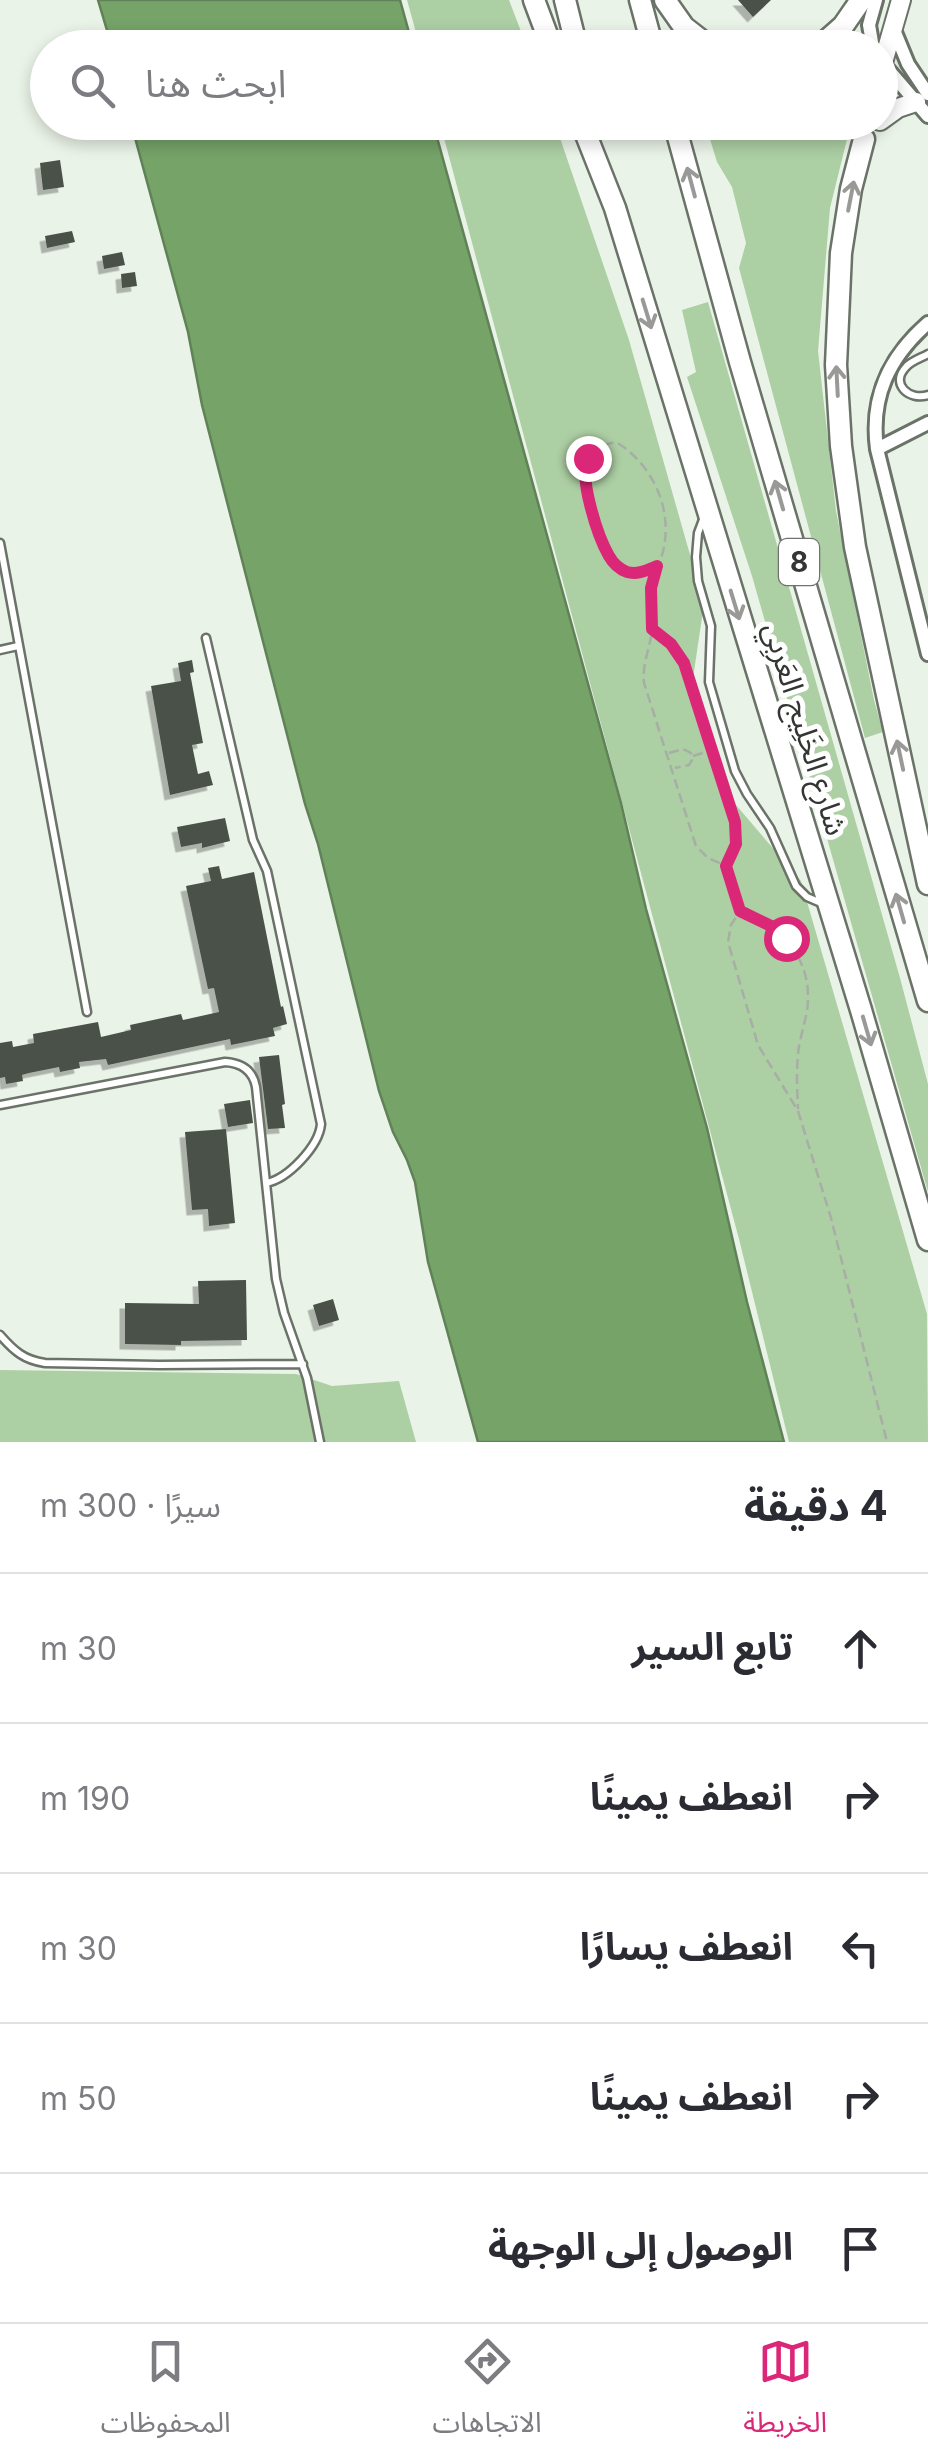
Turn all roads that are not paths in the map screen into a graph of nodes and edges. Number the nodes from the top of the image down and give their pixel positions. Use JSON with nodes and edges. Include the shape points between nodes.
{"nodes":[{"id":1,"x":534,"y":0,"type":"edge"},
{"id":2,"x":565,"y":0,"type":"edge"},
{"id":3,"x":640,"y":0,"type":"edge"},
{"id":4,"x":666,"y":0,"type":"edge"},
{"id":5,"x":862,"y":0,"type":"edge"},
{"id":6,"x":876,"y":0,"type":"edge"},
{"id":7,"x":902,"y":0,"type":"edge"},
{"id":8,"x":893,"y":28,"type":"edge"},
{"id":9,"x":545,"y":30,"type":"edge"},
{"id":10,"x":572,"y":30,"type":"edge"},
{"id":11,"x":648,"y":30,"type":"edge"},
{"id":12,"x":687,"y":30,"type":"edge"},
{"id":13,"x":839,"y":30,"type":"edge"},
{"id":14,"x":870,"y":30,"type":"edge"},
{"id":15,"x":898,"y":40,"type":"edge"},
{"id":16,"x":898,"y":79,"type":"edge"},
{"id":17,"x":924,"y":104,"type":"edge"},
{"id":18,"x":898,"y":108,"type":"edge"},
{"id":19,"x":589,"y":140,"type":"edge"},
{"id":20,"x":598,"y":140,"type":"edge"},
{"id":21,"x":679,"y":140,"type":"edge"},
{"id":22,"x":864,"y":140,"type":"edge"},
{"id":23,"x":615,"y":208,"type":"junction"},
{"id":24,"x":927,"y":325,"type":"edge"},
{"id":25,"x":928,"y":354,"type":"edge"},
{"id":26,"x":884,"y":378,"type":"junction"},
{"id":27,"x":902,"y":385,"type":"junction"},
{"id":28,"x":928,"y":395,"type":"edge"},
{"id":29,"x":928,"y":423,"type":"edge"},
{"id":30,"x":877,"y":449,"type":"junction"},
{"id":31,"x":706,"y":512,"type":"junction"},
{"id":32,"x":0,"y":543,"type":"edge"},
{"id":33,"x":206,"y":638,"type":"dead end"},
{"id":34,"x":18,"y":646,"type":"junction"},
{"id":35,"x":0,"y":650,"type":"edge"},
{"id":36,"x":928,"y":654,"type":"edge"},
{"id":37,"x":928,"y":884,"type":"edge"},
{"id":38,"x":828,"y":904,"type":"junction"},
{"id":39,"x":928,"y":1001,"type":"edge"},
{"id":40,"x":87,"y":1012,"type":"dead end"},
{"id":41,"x":0,"y":1106,"type":"edge"},
{"id":42,"x":266,"y":1183,"type":"junction"},
{"id":43,"x":928,"y":1240,"type":"edge"},
{"id":44,"x":0,"y":1335,"type":"edge"},
{"id":45,"x":303,"y":1364,"type":"junction"},
{"id":46,"x":320,"y":1442,"type":"edge"}],
"edges":[{"from":1,"to":9,"type":"highway"},
{"from":2,"to":10,"type":"highway"},
{"from":3,"to":11,"type":"highway"},
{"from":4,"to":12,"type":"highway"},
{"from":5,"to":13,"type":"highway"},
{"from":6,"to":14,"type":"street"},
{"from":7,"to":8,"type":"main road"},
{"from":15,"to":17,"type":"street"},
{"from":16,"to":17,"type":"street"},
{"from":17,"to":18,"type":"main road"},
{"from":19,"to":23,"type":"highway","name":"شارع الخَلِيج العَربِي"},
{"from":20,"to":23,"type":"highway"},
{"from":39,"to":21,"type":"highway","name":"شارع الخَلِيج العَربِي","number":"8","one_way":true},
{"from":37,"to":22,"type":"highway","one_way":true,"via":[[855,547],[841,446],[841,253]]},
{"from":23,"to":31,"type":"highway","name":"شارع الخَلِيج العَربِي","one_way":true},
{"from":24,"to":26,"type":"street"},
{"from":25,"to":27,"type":"lane","via":[[906,367]]},
{"from":26,"to":27,"type":"lane"},
{"from":26,"to":30,"type":"street","via":[[876,406]]},
{"from":27,"to":28,"type":"lane","via":[[911,396]]},
{"from":29,"to":30,"type":"street"},
{"from":30,"to":36,"type":"street"},
{"from":31,"to":38,"type":"highway","name":"شارع الخَلِيج العَربِي","one_way":true},
{"from":31,"to":38,"type":"lane","via":[[696,569],[711,626],[709,682],[728,746],[796,886]]},
{"from":32,"to":34,"type":"lane"},
{"from":33,"to":42,"type":"lane","via":[[253,840],[268,870],[321,1124],[310,1149],[280,1179]]},
{"from":34,"to":35,"type":"lane"},
{"from":34,"to":40,"type":"lane"},
{"from":38,"to":43,"type":"highway","name":"شارع الخَلِيج العَربِي","one_way":true},
{"from":41,"to":42,"type":"lane","via":[[240,1064],[256,1087]]},
{"from":42,"to":45,"type":"lane","via":[[276,1279]]},
{"from":44,"to":45,"type":"lane","via":[[13,1351],[45,1363]]},
{"from":45,"to":46,"type":"lane"}]}
